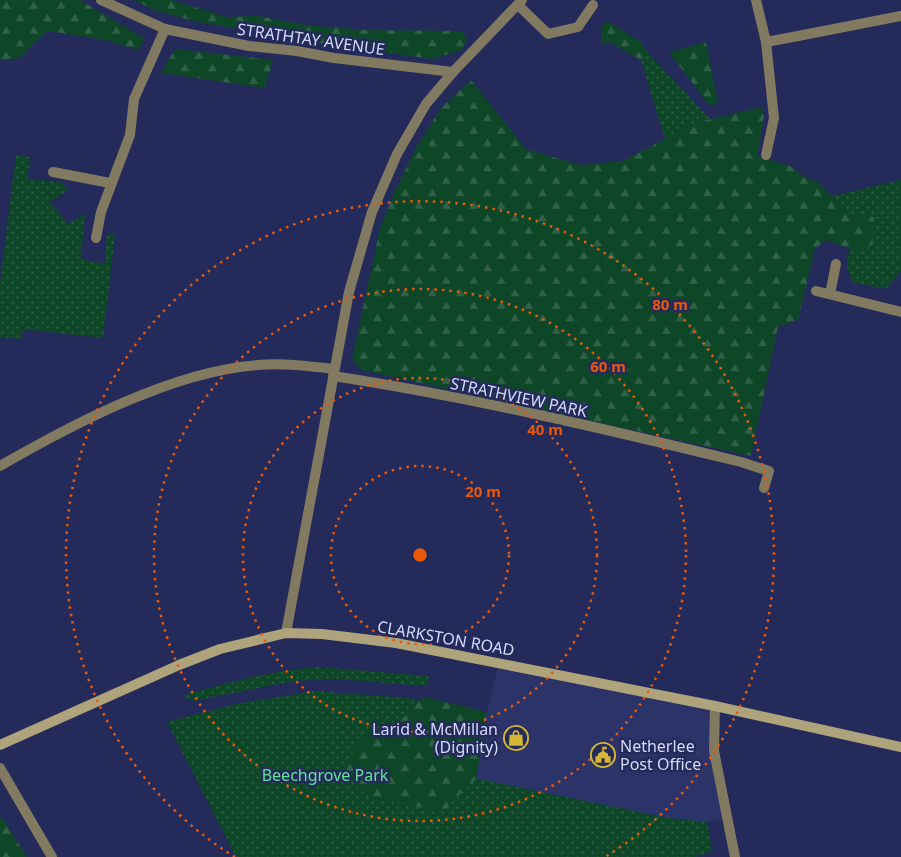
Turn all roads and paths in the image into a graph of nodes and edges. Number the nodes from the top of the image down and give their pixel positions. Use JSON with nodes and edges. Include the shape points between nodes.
{"nodes":[{"id":1,"x":102,"y":0,"type":"edge"},
{"id":2,"x":756,"y":0,"type":"edge"},
{"id":3,"x":520,"y":2,"type":"edge"},
{"id":4,"x":593,"y":6,"type":"dead end"},
{"id":5,"x":901,"y":16,"type":"edge"},
{"id":6,"x":165,"y":29,"type":"junction"},
{"id":7,"x":766,"y":42,"type":"junction"},
{"id":8,"x":453,"y":72,"type":"junction"},
{"id":9,"x":766,"y":155,"type":"dead end"},
{"id":10,"x":53,"y":172,"type":"dead end"},
{"id":11,"x":110,"y":184,"type":"junction"},
{"id":12,"x":96,"y":238,"type":"dead end"},
{"id":13,"x":836,"y":264,"type":"dead end"},
{"id":14,"x":816,"y":291,"type":"dead end"},
{"id":15,"x":830,"y":294,"type":"junction"},
{"id":16,"x":901,"y":312,"type":"edge"},
{"id":17,"x":334,"y":373,"type":"junction"},
{"id":18,"x":0,"y":466,"type":"edge"},
{"id":19,"x":764,"y":488,"type":"dead end"},
{"id":20,"x":286,"y":633,"type":"junction"},
{"id":21,"x":715,"y":706,"type":"junction"},
{"id":22,"x":0,"y":745,"type":"edge"},
{"id":23,"x":901,"y":747,"type":"edge"},
{"id":24,"x":0,"y":768,"type":"edge"},
{"id":25,"x":52,"y":857,"type":"edge"},
{"id":26,"x":735,"y":857,"type":"edge"}],
"edges":[{"from":1,"to":6,"type":"street","name":"STRATHTAY AVENUE"},
{"from":2,"to":7,"type":"street"},
{"from":3,"to":4,"type":"street","via":[[548,34],[578,27]]},
{"from":3,"to":8,"type":"street"},
{"from":5,"to":7,"type":"street"},
{"from":6,"to":8,"type":"street","name":"STRATHTAY AVENUE","via":[[249,46]]},
{"from":6,"to":11,"type":"street","via":[[134,99],[130,135]]},
{"from":7,"to":9,"type":"street","via":[[774,118]]},
{"from":8,"to":17,"type":"street","via":[[426,104],[396,154],[372,212],[350,292]]},
{"from":10,"to":11,"type":"street"},
{"from":11,"to":12,"type":"street"},
{"from":13,"to":15,"type":"street"},
{"from":14,"to":15,"type":"street"},
{"from":15,"to":16,"type":"street"},
{"from":17,"to":18,"type":"street","via":[[297,365],[258,365],[221,370],[170,384],[58,433]]},
{"from":17,"to":19,"type":"street","name":"STRATHVIEW PARK","via":[[553,418],[741,462],[769,472]]},
{"from":17,"to":20,"type":"street"},
{"from":20,"to":21,"type":"main road","name":"CLARKSTON ROAD","via":[[396,643]]},
{"from":20,"to":22,"type":"main road","name":"CLARKSTON ROAD","via":[[220,649],[179,665]]},
{"from":21,"to":23,"type":"main road","name":"CLARKSTON ROAD"},
{"from":21,"to":26,"type":"street","via":[[714,751]]},
{"from":24,"to":25,"type":"street"}]}
